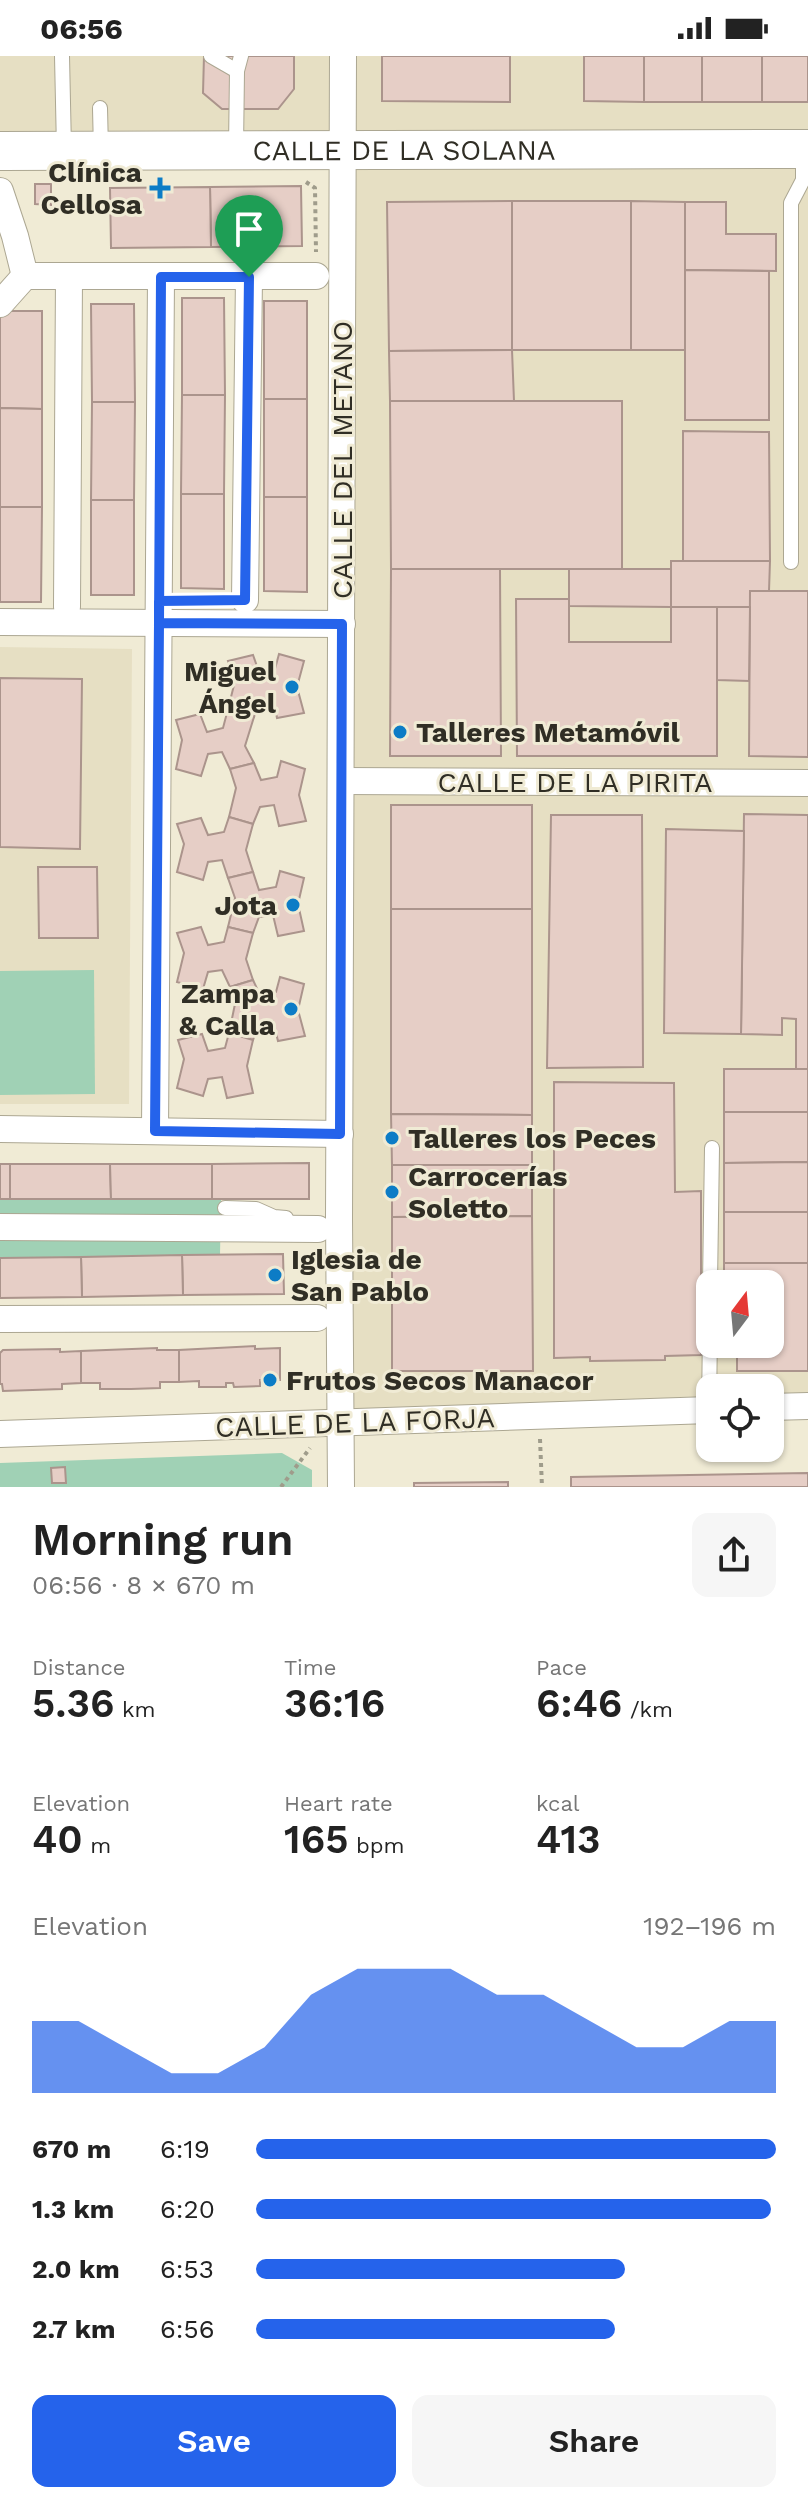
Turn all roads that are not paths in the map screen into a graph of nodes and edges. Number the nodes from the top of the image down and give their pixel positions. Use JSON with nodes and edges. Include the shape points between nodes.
{"nodes":[{"id":1,"x":62,"y":56,"type":"edge"},
{"id":2,"x":211,"y":56,"type":"edge"},
{"id":3,"x":343,"y":56,"type":"edge"},
{"id":4,"x":239,"y":63,"type":"edge"},
{"id":5,"x":100,"y":108,"type":"dead end"},
{"id":6,"x":64,"y":149,"type":"junction"},
{"id":7,"x":236,"y":149,"type":"junction"},
{"id":8,"x":341,"y":149,"type":"junction"},
{"id":9,"x":806,"y":149,"type":"edge"},
{"id":10,"x":101,"y":150,"type":"junction"},
{"id":11,"x":0,"y":151,"type":"edge"},
{"id":12,"x":0,"y":191,"type":"edge"},
{"id":13,"x":8,"y":236,"type":"edge"},
{"id":14,"x":25,"y":276,"type":"junction"},
{"id":15,"x":316,"y":276,"type":"road end"},
{"id":16,"x":69,"y":277,"type":"junction"},
{"id":17,"x":161,"y":277,"type":"junction"},
{"id":18,"x":249,"y":277,"type":"junction"},
{"id":19,"x":0,"y":304,"type":"edge"},
{"id":20,"x":791,"y":562,"type":"dead end"},
{"id":21,"x":245,"y":600,"type":"dead end"},
{"id":22,"x":67,"y":607,"type":"dead end"},
{"id":23,"x":0,"y":622,"type":"edge"},
{"id":24,"x":159,"y":623,"type":"junction"},
{"id":25,"x":342,"y":624,"type":"junction"},
{"id":26,"x":342,"y":781,"type":"junction"},
{"id":27,"x":808,"y":783,"type":"edge"},
{"id":28,"x":0,"y":1129,"type":"edge"},
{"id":29,"x":155,"y":1131,"type":"junction"},
{"id":30,"x":340,"y":1134,"type":"junction"},
{"id":31,"x":712,"y":1148,"type":"dead end"},
{"id":32,"x":225,"y":1208,"type":"dead end"},
{"id":33,"x":328,"y":1224,"type":"junction"},
{"id":34,"x":0,"y":1227,"type":"edge"},
{"id":35,"x":710,"y":1270,"type":"edge"},
{"id":36,"x":317,"y":1318,"type":"dead end"},
{"id":37,"x":0,"y":1319,"type":"edge"},
{"id":38,"x":808,"y":1406,"type":"edge"},
{"id":39,"x":784,"y":1407,"type":"edge"},
{"id":40,"x":696,"y":1410,"type":"edge"},
{"id":41,"x":340,"y":1423,"type":"junction"},
{"id":42,"x":0,"y":1434,"type":"edge"},
{"id":43,"x":341,"y":1487,"type":"edge"}],
"edges":[{"from":1,"to":6,"type":"lane"},
{"from":2,"to":4,"type":"lane"},
{"from":3,"to":8,"type":"street","name":"CALLE DEL METANO"},
{"from":4,"to":7,"type":"lane"},
{"from":5,"to":10,"type":"lane"},
{"from":6,"to":10,"type":"street","name":"CALLE DE LA SOLANA"},
{"from":6,"to":11,"type":"street","name":"CALLE DE LA SOLANA"},
{"from":7,"to":8,"type":"street","name":"CALLE DE LA SOLANA"},
{"from":7,"to":10,"type":"street","name":"CALLE DE LA SOLANA"},
{"from":8,"to":9,"type":"street","name":"CALLE DE LA SOLANA"},
{"from":8,"to":25,"type":"street","name":"CALLE DEL METANO"},
{"from":9,"to":20,"type":"lane","via":[[803,180],[791,203]]},
{"from":12,"to":13,"type":"street"},
{"from":13,"to":14,"type":"street"},
{"from":14,"to":16,"type":"street"},
{"from":14,"to":19,"type":"street"},
{"from":15,"to":18,"type":"street"},
{"from":16,"to":17,"type":"street"},
{"from":16,"to":22,"type":"street"},
{"from":17,"to":18,"type":"street"},
{"from":17,"to":24,"type":"street"},
{"from":18,"to":21,"type":"street"},
{"from":23,"to":24,"type":"street"},
{"from":24,"to":25,"type":"street"},
{"from":24,"to":29,"type":"street"},
{"from":25,"to":26,"type":"street","name":"CALLE DEL METANO"},
{"from":26,"to":27,"type":"street","name":"CALLE DE LA PIRITA"},
{"from":26,"to":30,"type":"street","name":"CALLE DEL METANO"},
{"from":28,"to":29,"type":"street"},
{"from":29,"to":30,"type":"street"},
{"from":30,"to":33,"type":"street","name":"CALLE DEL METANO"},
{"from":31,"to":35,"type":"lane"},
{"from":32,"to":33,"type":"lane"},
{"from":33,"to":34,"type":"street"},
{"from":33,"to":41,"type":"street","name":"CALLE DEL METANO"},
{"from":36,"to":37,"type":"street"},
{"from":38,"to":39,"type":"street"},
{"from":40,"to":41,"type":"street","name":"CALLE DE LA FORJA"},
{"from":41,"to":42,"type":"street","name":"CALLE DE LA FORJA"},
{"from":41,"to":43,"type":"street","name":"CALLE DEL METANO"}]}
